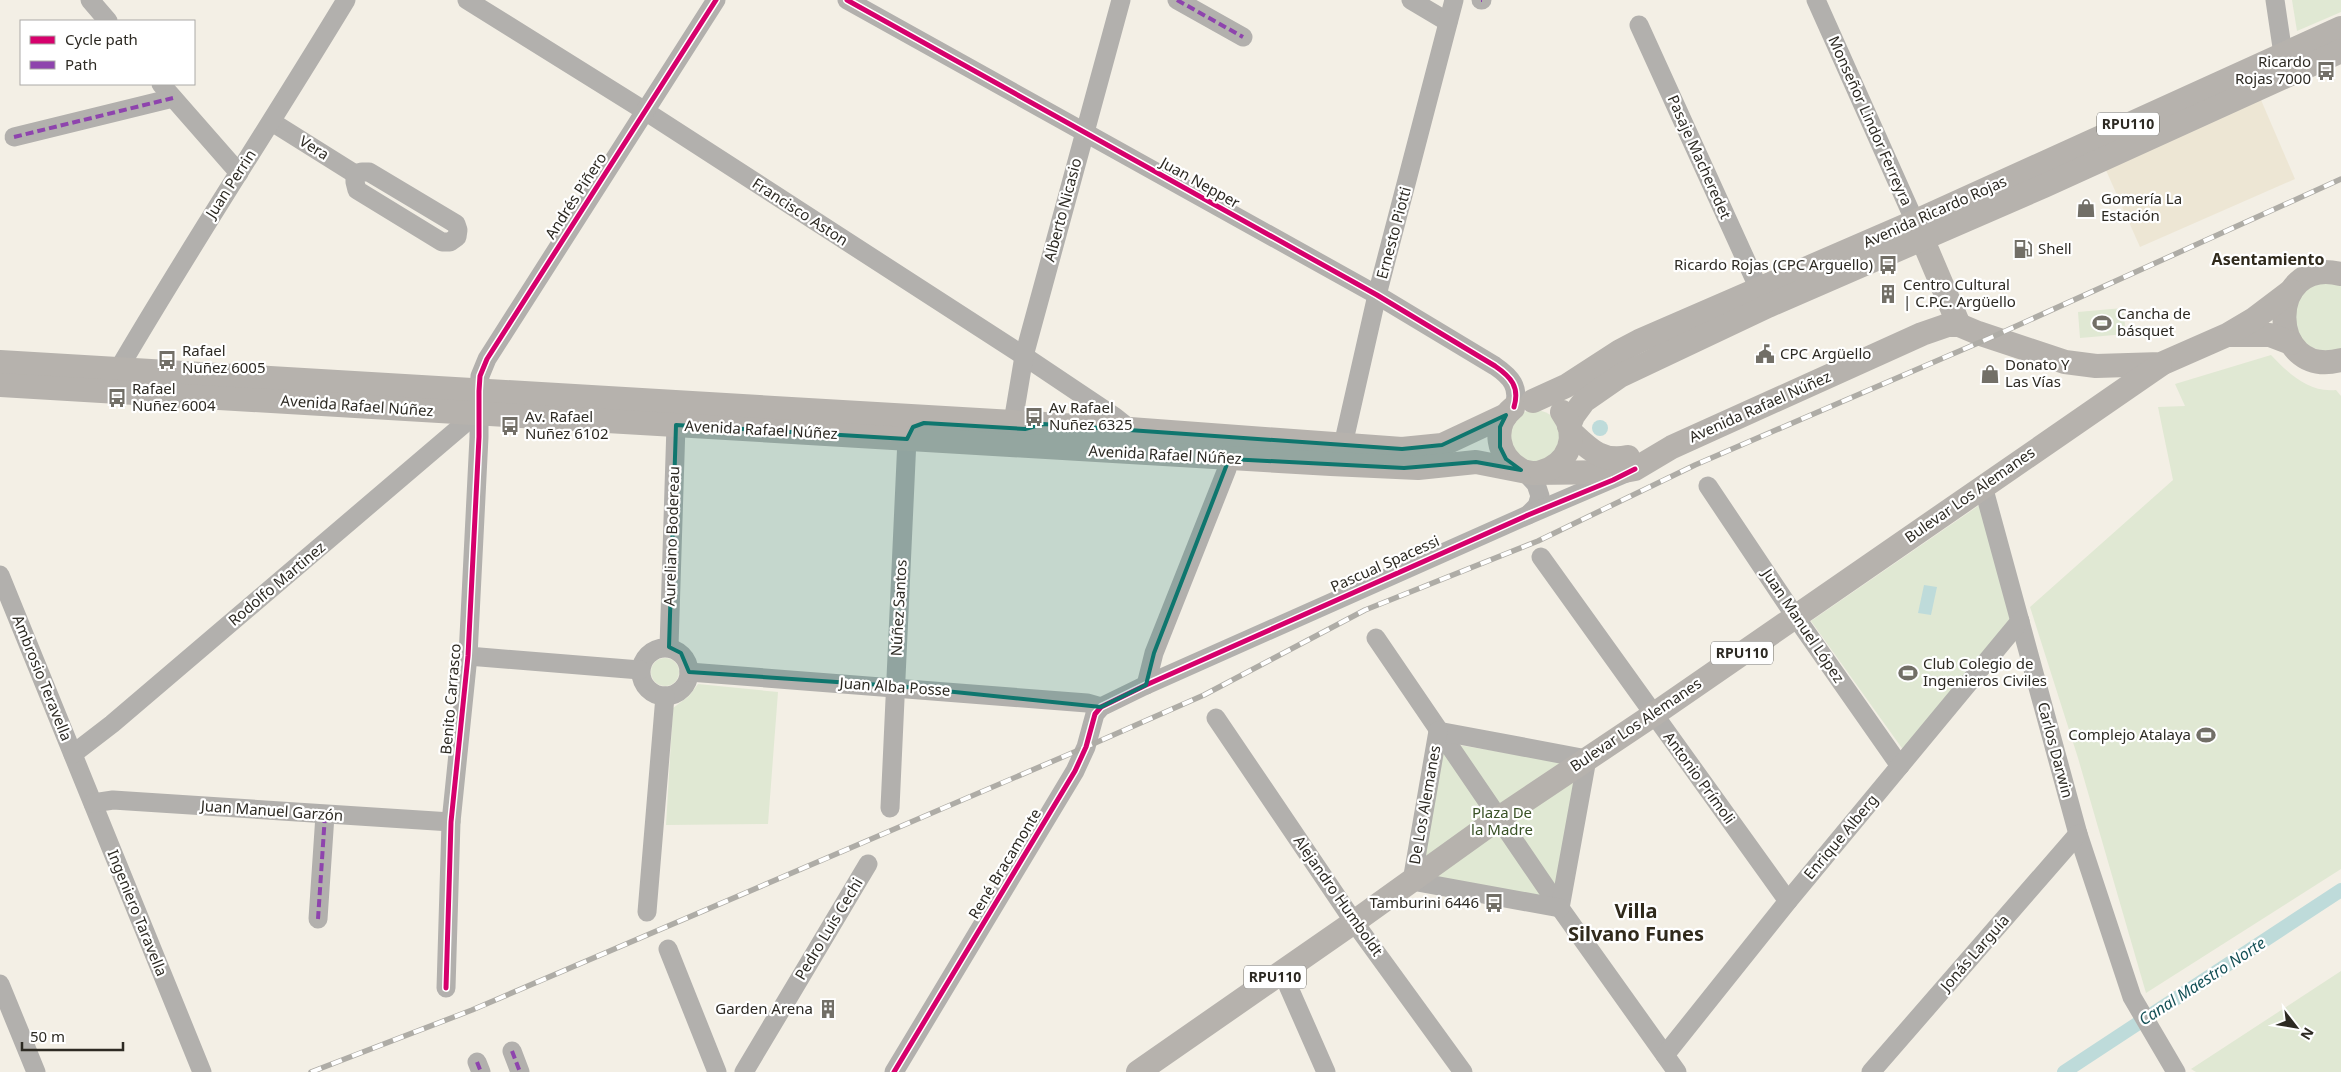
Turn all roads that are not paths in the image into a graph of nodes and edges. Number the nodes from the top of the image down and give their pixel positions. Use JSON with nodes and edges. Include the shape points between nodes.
{"nodes":[{"id":1,"x":90,"y":0,"type":"edge"},
{"id":2,"x":346,"y":0,"type":"edge"},
{"id":3,"x":467,"y":0,"type":"edge"},
{"id":4,"x":716,"y":0,"type":"edge"},
{"id":5,"x":847,"y":0,"type":"edge"},
{"id":6,"x":1121,"y":0,"type":"edge"},
{"id":7,"x":1177,"y":0,"type":"edge"},
{"id":8,"x":1410,"y":0,"type":"edge"},
{"id":9,"x":1454,"y":0,"type":"edge"},
{"id":10,"x":1816,"y":0,"type":"edge"},
{"id":11,"x":2275,"y":0,"type":"edge"},
{"id":12,"x":107,"y":20,"type":"edge"},
{"id":13,"x":1448,"y":22,"type":"junction"},
{"id":14,"x":1639,"y":25,"type":"dead end"},
{"id":15,"x":2341,"y":28,"type":"edge"},
{"id":16,"x":1243,"y":37,"type":"dead end"},
{"id":17,"x":2341,"y":51,"type":"edge"},
{"id":18,"x":2283,"y":54,"type":"junction"},
{"id":19,"x":167,"y":91,"type":"edge"},
{"id":20,"x":2221,"y":105,"type":"junction"},
{"id":21,"x":645,"y":111,"type":"junction"},
{"id":22,"x":272,"y":122,"type":"junction"},
{"id":23,"x":1085,"y":133,"type":"junction"},
{"id":24,"x":14,"y":137,"type":"dead end"},
{"id":25,"x":239,"y":173,"type":"junction"},
{"id":26,"x":355,"y":174,"type":"junction"},
{"id":27,"x":1919,"y":230,"type":"junction"},
{"id":28,"x":2341,"y":274,"type":"edge"},
{"id":29,"x":1759,"y":289,"type":"junction"},
{"id":30,"x":2291,"y":291,"type":"junction"},
{"id":31,"x":1945,"y":292,"type":"junction"},
{"id":32,"x":1377,"y":296,"type":"junction"},
{"id":33,"x":1960,"y":324,"type":"junction"},
{"id":34,"x":1922,"y":334,"type":"junction"},
{"id":35,"x":2228,"y":335,"type":"junction"},
{"id":36,"x":2291,"y":343,"type":"junction"},
{"id":37,"x":1024,"y":356,"type":"junction"},
{"id":38,"x":0,"y":362,"type":"edge"},
{"id":39,"x":2161,"y":364,"type":"junction"},
{"id":40,"x":2336,"y":364,"type":"edge"},
{"id":41,"x":2096,"y":366,"type":"junction"},
{"id":42,"x":118,"y":370,"type":"junction"},
{"id":43,"x":0,"y":385,"type":"edge"},
{"id":44,"x":479,"y":402,"type":"junction"},
{"id":45,"x":2098,"y":407,"type":"junction"},
{"id":46,"x":1518,"y":408,"type":"junction"},
{"id":47,"x":1014,"y":422,"type":"junction"},
{"id":48,"x":1043,"y":424,"type":"junction"},
{"id":49,"x":676,"y":425,"type":"junction"},
{"id":50,"x":1130,"y":429,"type":"junction"},
{"id":51,"x":1570,"y":429,"type":"junction"},
{"id":52,"x":907,"y":439,"type":"junction"},
{"id":53,"x":1343,"y":445,"type":"junction"},
{"id":54,"x":1672,"y":447,"type":"junction"},
{"id":55,"x":1229,"y":459,"type":"junction"},
{"id":56,"x":1635,"y":469,"type":"junction"},
{"id":57,"x":1529,"y":471,"type":"junction"},
{"id":58,"x":1708,"y":486,"type":"dead end"},
{"id":59,"x":1983,"y":486,"type":"junction"},
{"id":60,"x":1528,"y":514,"type":"junction"},
{"id":61,"x":1541,"y":557,"type":"dead end"},
{"id":62,"x":0,"y":575,"type":"edge"},
{"id":63,"x":1795,"y":616,"type":"junction"},
{"id":64,"x":2020,"y":620,"type":"junction"},
{"id":65,"x":1376,"y":638,"type":"dead end"},
{"id":66,"x":669,"y":647,"type":"junction"},
{"id":67,"x":468,"y":656,"type":"junction"},
{"id":68,"x":640,"y":670,"type":"junction"},
{"id":69,"x":689,"y":672,"type":"junction"},
{"id":70,"x":1146,"y":684,"type":"junction"},
{"id":71,"x":896,"y":686,"type":"junction"},
{"id":72,"x":665,"y":696,"type":"junction"},
{"id":73,"x":1101,"y":707,"type":"junction"},
{"id":74,"x":1653,"y":715,"type":"junction"},
{"id":75,"x":1216,"y":718,"type":"dead end"},
{"id":76,"x":1438,"y":731,"type":"junction"},
{"id":77,"x":73,"y":754,"type":"junction"},
{"id":78,"x":1587,"y":759,"type":"junction"},
{"id":79,"x":1900,"y":766,"type":"junction"},
{"id":80,"x":93,"y":803,"type":"junction"},
{"id":81,"x":890,"y":808,"type":"dead end"},
{"id":82,"x":325,"y":815,"type":"junction"},
{"id":83,"x":1499,"y":818,"type":"junction"},
{"id":84,"x":451,"y":822,"type":"junction"},
{"id":85,"x":2078,"y":834,"type":"junction"},
{"id":86,"x":868,"y":864,"type":"dead end"},
{"id":87,"x":1412,"y":881,"type":"junction"},
{"id":88,"x":1788,"y":901,"type":"junction"},
{"id":89,"x":1560,"y":908,"type":"junction"},
{"id":90,"x":647,"y":912,"type":"dead end"},
{"id":91,"x":318,"y":919,"type":"dead end"},
{"id":92,"x":1354,"y":922,"type":"junction"},
{"id":93,"x":668,"y":949,"type":"dead end"},
{"id":94,"x":1282,"y":972,"type":"junction"},
{"id":95,"x":0,"y":984,"type":"edge"},
{"id":96,"x":446,"y":988,"type":"dead end"},
{"id":97,"x":512,"y":1051,"type":"dead end"},
{"id":98,"x":1664,"y":1055,"type":"junction"},
{"id":99,"x":36,"y":1072,"type":"edge"},
{"id":100,"x":202,"y":1072,"type":"edge"},
{"id":101,"x":520,"y":1072,"type":"edge"},
{"id":102,"x":717,"y":1072,"type":"edge"},
{"id":103,"x":744,"y":1072,"type":"edge"},
{"id":104,"x":894,"y":1072,"type":"edge"},
{"id":105,"x":1138,"y":1072,"type":"edge"},
{"id":106,"x":1326,"y":1072,"type":"edge"},
{"id":107,"x":1464,"y":1072,"type":"edge"},
{"id":108,"x":1677,"y":1072,"type":"edge"},
{"id":109,"x":1871,"y":1072,"type":"edge"},
{"id":110,"x":2176,"y":1072,"type":"edge"}],
"edges":[{"from":1,"to":12,"type":"street"},
{"from":2,"to":22,"type":"street","name":"Juan Perrin"},
{"from":3,"to":21,"type":"street","name":"Francisco Aston"},
{"from":4,"to":21,"type":"street","name":"Andrés Piñero"},
{"from":5,"to":23,"type":"street","name":"Juan Nepper"},
{"from":6,"to":23,"type":"street","name":"Alberto Nicasio"},
{"from":7,"to":16,"type":"street"},
{"from":8,"to":13,"type":"street"},
{"from":9,"to":13,"type":"street","name":"Ernesto Piotti"},
{"from":10,"to":27,"type":"street","name":"Monseñor Lindor Ferreyra"},
{"from":11,"to":18,"type":"street"},
{"from":13,"to":32,"type":"street","name":"Ernesto Piotti"},
{"from":14,"to":29,"type":"street","name":"Pasaje Macheredet"},
{"from":15,"to":18,"type":"main road","name":"Avenida Ricardo Rojas","number":"RPU110"},
{"from":17,"to":20,"type":"main road","name":"Avenida Ricardo Rojas","number":"RPU110"},
{"from":18,"to":20,"type":"main road","via":[[2275,70],[2237,88]]},
{"from":18,"to":27,"type":"main road","name":"Avenida Ricardo Rojas","number":"RPU110"},
{"from":19,"to":24,"type":"street"},
{"from":19,"to":25,"type":"street"},
{"from":20,"to":27,"type":"main road","name":"Avenida Ricardo Rojas","number":"RPU110"},
{"from":21,"to":37,"type":"street","name":"Francisco Aston"},
{"from":21,"to":44,"type":"street","name":"Andrés Piñero","via":[[487,359],[480,376]]},
{"from":22,"to":25,"type":"street","name":"Juan Perrin"},
{"from":22,"to":26,"type":"street","name":"Vera"},
{"from":23,"to":32,"type":"street","name":"Juan Nepper"},
{"from":23,"to":37,"type":"street","name":"Alberto Nicasio"},
{"from":25,"to":42,"type":"street","name":"Juan Perrin","via":[[196,237]]},
{"from":26,"to":26,"type":"street","via":[[357,190],[442,242],[450,242],[457,237],[456,224],[369,172]]},
{"from":27,"to":29,"type":"main road","name":"Avenida Ricardo Rojas","number":"RPU110"},
{"from":27,"to":31,"type":"main road","name":"Monseñor Lindor Ferreyra"},
{"from":27,"to":51,"type":"main road","name":"Avenida Ricardo Rojas","number":"RPU110","via":[[1620,376],[1584,401],[1573,416]]},
{"from":28,"to":30,"type":"main road","via":[[2327,272],[2311,276]]},
{"from":29,"to":46,"type":"main road","name":"Avenida Ricardo Rojas","number":"RPU110","via":[[1639,341],[1566,386]]},
{"from":30,"to":35,"type":"main road"},
{"from":30,"to":36,"type":"main road","via":[[2283,315],[2286,335]]},
{"from":31,"to":33,"type":"main road","name":"Monseñor Lindor Ferreyra"},
{"from":31,"to":34,"type":"main road","via":[[1941,306]]},
{"from":32,"to":46,"type":"street","name":"Juan Nepper","via":[[1508,375],[1517,393]]},
{"from":32,"to":53,"type":"street","name":"Ernesto Piotti"},
{"from":33,"to":34,"type":"main road","name":"Avenida Rafael Núñez"},
{"from":33,"to":41,"type":"main road","via":[[2051,358]]},
{"from":34,"to":54,"type":"main road","name":"Avenida Rafael Núñez"},
{"from":35,"to":36,"type":"main road","via":[[2270,335]]},
{"from":35,"to":39,"type":"main road"},
{"from":36,"to":40,"type":"main road","via":[[2306,356]]},
{"from":37,"to":47,"type":"street","name":"Alberto Nicasio"},
{"from":37,"to":50,"type":"street","name":"Francisco Aston"},
{"from":38,"to":42,"type":"main road","name":"Avenida Rafael Núñez"},
{"from":39,"to":41,"type":"main road"},
{"from":39,"to":45,"type":"main road","name":"Bulevar Los Alemanes","number":"RPU110"},
{"from":41,"to":45,"type":"main road","via":[[2106,370],[2112,380]]},
{"from":42,"to":44,"type":"main road","name":"Avenida Rafael Núñez"},
{"from":43,"to":44,"type":"main road","name":"Avenida Rafael Núñez","via":[[424,410],[431,402]]},
{"from":44,"to":47,"type":"main road","name":"Avenida Rafael Núñez","via":[[530,394]]},
{"from":44,"to":49,"type":"main road","name":"Avenida Rafael Núñez"},
{"from":44,"to":67,"type":"street","name":"Benito Carrasco"},
{"from":44,"to":77,"type":"street","name":"Rodolfo Martinez","via":[[119,718]]},
{"from":45,"to":59,"type":"main road","name":"Bulevar Los Alemanes","number":"RPU110"},
{"from":46,"to":51,"type":"main road","name":"Avenida Rafael Núñez","via":[[1542,401],[1563,413]]},
{"from":46,"to":53,"type":"main road","name":"Avenida Rafael Núñez","via":[[1450,442],[1433,446]]},
{"from":46,"to":57,"type":"main road","via":[[1500,427],[1500,447],[1506,459]]},
{"from":47,"to":48,"type":"main road","name":"Avenida Rafael Núñez"},
{"from":48,"to":50,"type":"main road","name":"Avenida Rafael Núñez"},
{"from":48,"to":52,"type":"main road","via":[[1025,429],[924,423],[913,427]]},
{"from":49,"to":52,"type":"main road","name":"Avenida Rafael Núñez"},
{"from":49,"to":66,"type":"street","name":"Aureliano Bodereau"},
{"from":50,"to":53,"type":"main road","name":"Avenida Rafael Núñez"},
{"from":51,"to":54,"type":"main road","name":"Avenida Rafael Núñez","via":[[1597,455],[1613,460]]},
{"from":51,"to":57,"type":"main road","number":"RPU110","via":[[1569,448],[1555,467]]},
{"from":52,"to":55,"type":"main road","name":"Avenida Rafael Núñez"},
{"from":52,"to":71,"type":"street","name":"Núñez Santos"},
{"from":54,"to":56,"type":"main road","name":"Avenida Rafael Núñez"},
{"from":55,"to":57,"type":"main road","name":"Avenida Rafael Núñez","via":[[1404,468],[1476,462]]},
{"from":55,"to":70,"type":"street","via":[[1154,653]]},
{"from":56,"to":57,"type":"main road","name":"Avenida Rafael Núñez","via":[[1619,472]]},
{"from":56,"to":60,"type":"street","name":"Pascual Spacessi"},
{"from":57,"to":60,"type":"street","via":[[1540,496],[1537,506]]},
{"from":58,"to":63,"type":"street","name":"Juan Manuel López"},
{"from":59,"to":63,"type":"main road","name":"Bulevar Los Alemanes","number":"RPU110"},
{"from":59,"to":64,"type":"street","name":"Carlos Darwin"},
{"from":60,"to":70,"type":"street","name":"Pascual Spacessi"},
{"from":61,"to":74,"type":"street","name":"Antonio Prímoli"},
{"from":62,"to":77,"type":"street","name":"Ambrosio Teravella"},
{"from":63,"to":74,"type":"main road","name":"Bulevar Los Alemanes","number":"RPU110"},
{"from":63,"to":79,"type":"street","name":"Juan Manuel López"},
{"from":64,"to":79,"type":"street","name":"Enrique Alberg"},
{"from":64,"to":85,"type":"street","name":"Carlos Darwin"},
{"from":65,"to":76,"type":"street"},
{"from":66,"to":68,"type":"street","via":[[649,652]]},
{"from":66,"to":69,"type":"street","via":[[681,653]]},
{"from":67,"to":68,"type":"street"},
{"from":67,"to":84,"type":"street","name":"Benito Carrasco"},
{"from":68,"to":72,"type":"street","via":[[649,691]]},
{"from":69,"to":71,"type":"street","name":"Juan Alba Posse"},
{"from":69,"to":72,"type":"street","via":[[682,689]]},
{"from":70,"to":73,"type":"street"},
{"from":71,"to":73,"type":"street","name":"Juan Alba Posse","via":[[1087,703]]},
{"from":71,"to":81,"type":"street","name":"Núñez Santos"},
{"from":72,"to":90,"type":"street"},
{"from":73,"to":104,"type":"street","name":"René Bracamonte","via":[[1092,722],[1086,747],[1075,771]]},
{"from":74,"to":78,"type":"main road","name":"Bulevar Los Alemanes","number":"RPU110"},
{"from":74,"to":88,"type":"street","name":"Antonio Prímoli"},
{"from":75,"to":92,"type":"street","name":"Alejandro Humboldt"},
{"from":76,"to":78,"type":"street","name":"De Los Alemanes"},
{"from":76,"to":83,"type":"street"},
{"from":76,"to":87,"type":"street","name":"De Los Alemanes"},
{"from":77,"to":80,"type":"street","name":"Ingeniero Taravella"},
{"from":78,"to":83,"type":"main road","name":"Bulevar Los Alemanes","number":"RPU110"},
{"from":78,"to":89,"type":"street"},
{"from":79,"to":88,"type":"street","name":"Enrique Alberg"},
{"from":80,"to":82,"type":"street","name":"Juan Manuel Garzón","via":[[113,800]]},
{"from":80,"to":100,"type":"street","name":"Ingeniero Taravella"},
{"from":82,"to":84,"type":"street","name":"Juan Manuel Garzón"},
{"from":82,"to":91,"type":"street"},
{"from":83,"to":87,"type":"main road","name":"Bulevar Los Alemanes","number":"RPU110"},
{"from":83,"to":89,"type":"street"},
{"from":84,"to":96,"type":"street","name":"Benito Carrasco"},
{"from":85,"to":109,"type":"street","name":"Jonás Larguía"},
{"from":85,"to":110,"type":"street","name":"Carlos Darwin","via":[[2132,997]]},
{"from":86,"to":103,"type":"street","name":"Pedro Luis Cechi"},
{"from":87,"to":89,"type":"street","name":"De Los Alemanes"},
{"from":87,"to":92,"type":"main road","name":"Bulevar Los Alemanes","number":"RPU110"},
{"from":88,"to":98,"type":"street","name":"Enrique Alberg"},
{"from":89,"to":98,"type":"street"},
{"from":92,"to":94,"type":"main road","name":"Bulevar Los Alemanes","number":"RPU110"},
{"from":92,"to":107,"type":"street","name":"Alejandro Humboldt"},
{"from":93,"to":102,"type":"street"},
{"from":94,"to":105,"type":"main road","name":"Bulevar Los Alemanes","number":"RPU110"},
{"from":94,"to":106,"type":"street"},
{"from":95,"to":99,"type":"street"},
{"from":97,"to":101,"type":"street"},
{"from":98,"to":108,"type":"street"}]}
